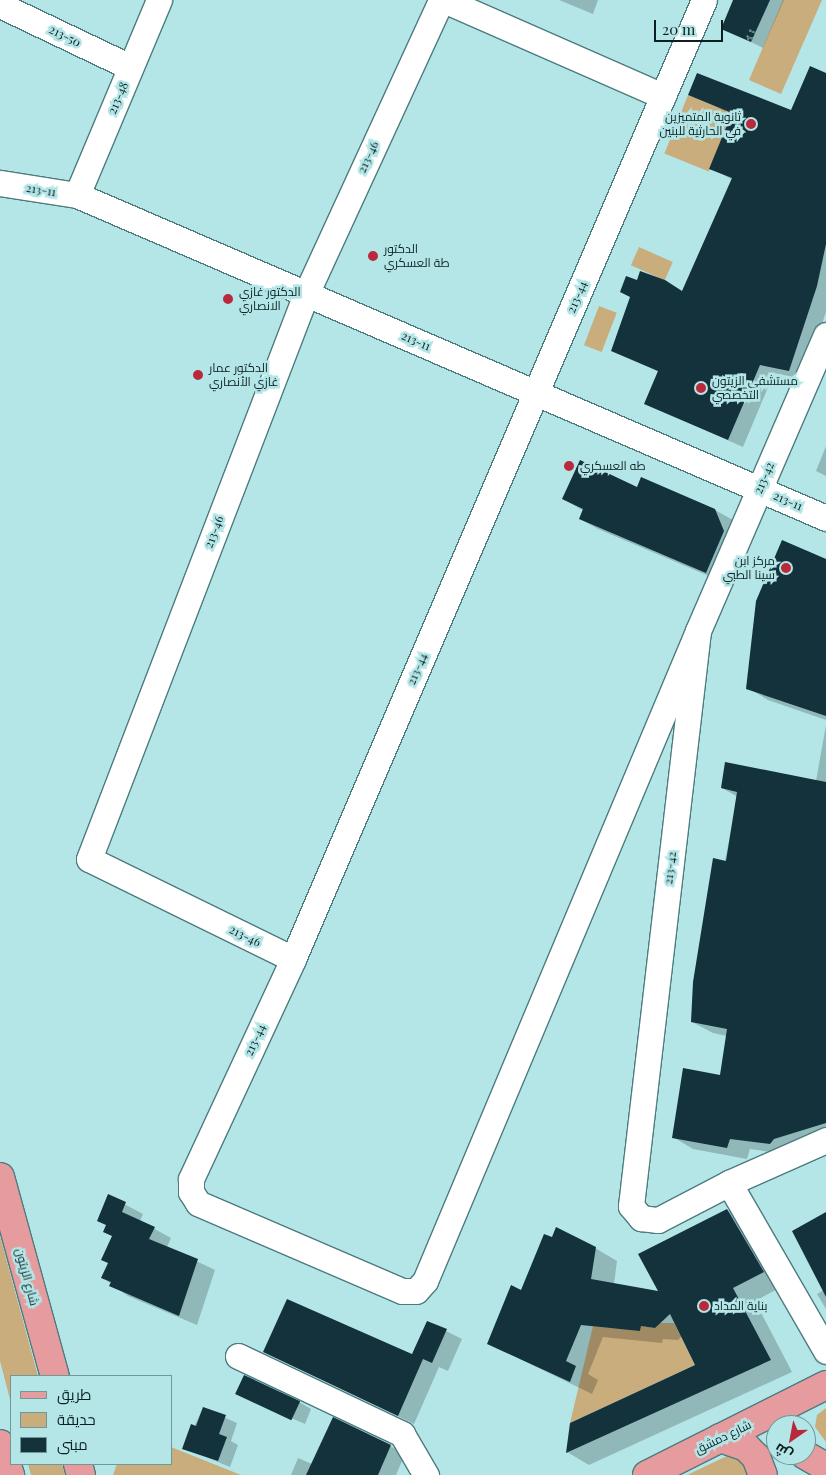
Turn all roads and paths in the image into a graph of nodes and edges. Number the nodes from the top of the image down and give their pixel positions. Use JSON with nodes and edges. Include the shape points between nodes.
{"nodes":[{"id":1,"x":159,"y":0,"type":"edge"},
{"id":2,"x":440,"y":0,"type":"edge"},
{"id":3,"x":444,"y":0,"type":"edge"},
{"id":4,"x":704,"y":0,"type":"edge"},
{"id":5,"x":0,"y":5,"type":"edge"},
{"id":6,"x":130,"y":67,"type":"junction"},
{"id":7,"x":663,"y":96,"type":"junction"},
{"id":8,"x":0,"y":183,"type":"edge"},
{"id":9,"x":76,"y":195,"type":"junction"},
{"id":10,"x":306,"y":294,"type":"junction"},
{"id":11,"x":826,"y":335,"type":"edge"},
{"id":12,"x":535,"y":393,"type":"junction"},
{"id":13,"x":760,"y":489,"type":"junction"},
{"id":14,"x":826,"y":518,"type":"edge"},
{"id":15,"x":698,"y":631,"type":"junction"},
{"id":16,"x":293,"y":959,"type":"junction"},
{"id":17,"x":826,"y":1140,"type":"edge"},
{"id":18,"x":0,"y":1178,"type":"edge"},
{"id":19,"x":729,"y":1183,"type":"junction"},
{"id":20,"x":826,"y":1351,"type":"edge"},
{"id":21,"x":238,"y":1356,"type":"dead end"},
{"id":22,"x":54,"y":1375,"type":"edge"},
{"id":23,"x":816,"y":1390,"type":"edge"},
{"id":24,"x":794,"y":1415,"type":"edge"},
{"id":25,"x":720,"y":1438,"type":"junction"},
{"id":26,"x":0,"y":1444,"type":"edge"},
{"id":27,"x":826,"y":1471,"type":"edge"},
{"id":28,"x":10,"y":1475,"type":"edge"},
{"id":29,"x":426,"y":1475,"type":"edge"},
{"id":30,"x":647,"y":1475,"type":"edge"},
{"id":31,"x":763,"y":1475,"type":"edge"},
{"id":32,"x":819,"y":1475,"type":"edge"}],
"edges":[{"from":1,"to":6,"type":"street","name":"213-48"},
{"from":2,"to":10,"type":"street","name":"213-46"},
{"from":3,"to":7,"type":"street"},
{"from":4,"to":7,"type":"street","name":"213-44"},
{"from":5,"to":6,"type":"street","name":"213-50"},
{"from":6,"to":9,"type":"street","name":"213-48"},
{"from":7,"to":12,"type":"street","name":"213-44"},
{"from":8,"to":9,"type":"street","name":"213-11"},
{"from":9,"to":10,"type":"street","name":"213-11"},
{"from":10,"to":12,"type":"street","name":"213-11"},
{"from":10,"to":16,"type":"street","name":"213-46","via":[[89,859]]},
{"from":11,"to":13,"type":"street","name":"213-42"},
{"from":12,"to":13,"type":"street","name":"213-11"},
{"from":12,"to":16,"type":"street","name":"213-44"},
{"from":13,"to":14,"type":"street","name":"213-11"},
{"from":13,"to":15,"type":"street","name":"213-42"},
{"from":15,"to":16,"type":"street","name":"213-44","via":[[425,1281],[416,1291],[402,1291],[198,1203],[191,1192],[192,1179]]},
{"from":15,"to":19,"type":"street","name":"213-42","via":[[630,1206],[640,1218],[658,1220]]},
{"from":17,"to":19,"type":"street","name":"213-42"},
{"from":18,"to":22,"type":"main road","name":"شارع الزيتون"},
{"from":19,"to":20,"type":"street"},
{"from":21,"to":29,"type":"street","via":[[402,1434]]},
{"from":23,"to":24,"type":"main road","via":[[797,1403]]},
{"from":23,"to":25,"type":"main road","name":"شارع دمشق"},
{"from":25,"to":30,"type":"main road","name":"شارع دمشق"},
{"from":25,"to":31,"type":"main road","via":[[746,1447],[756,1457]]},
{"from":26,"to":28,"type":"main road"},
{"from":27,"to":32,"type":"main road"}]}
